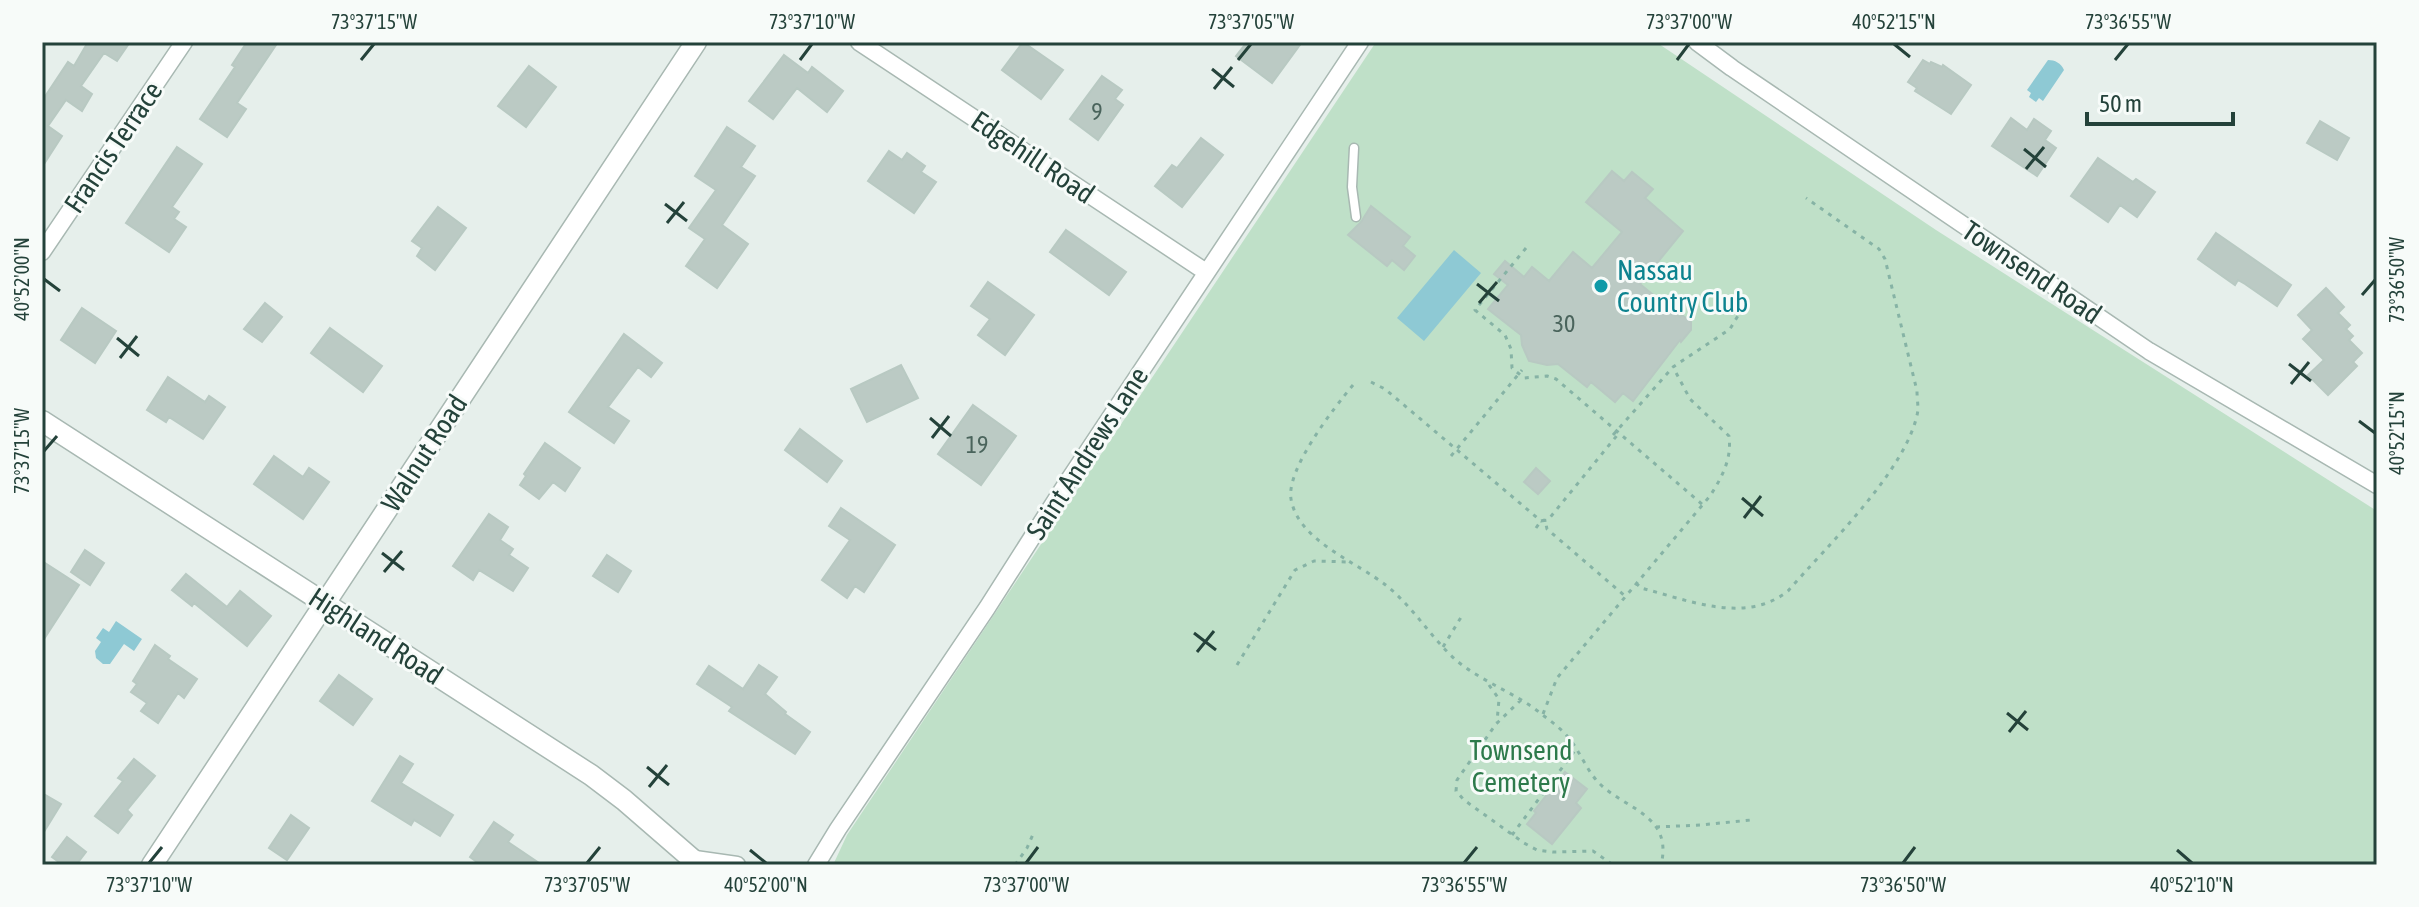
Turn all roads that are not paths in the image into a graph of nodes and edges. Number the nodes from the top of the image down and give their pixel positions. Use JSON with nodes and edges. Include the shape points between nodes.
{"nodes":[{"id":1,"x":184,"y":42,"type":"edge"},
{"id":2,"x":696,"y":42,"type":"edge"},
{"id":3,"x":859,"y":42,"type":"edge"},
{"id":4,"x":1360,"y":42,"type":"edge"},
{"id":5,"x":1697,"y":42,"type":"edge"},
{"id":6,"x":1354,"y":148,"type":"dead end"},
{"id":7,"x":1356,"y":217,"type":"dead end"},
{"id":8,"x":42,"y":252,"type":"edge"},
{"id":9,"x":1206,"y":272,"type":"junction"},
{"id":10,"x":42,"y":421,"type":"edge"},
{"id":11,"x":2377,"y":485,"type":"edge"},
{"id":12,"x":326,"y":603,"type":"junction"},
{"id":13,"x":697,"y":862,"type":"edge"},
{"id":14,"x":152,"y":865,"type":"edge"},
{"id":15,"x":737,"y":865,"type":"edge"},
{"id":16,"x":816,"y":865,"type":"edge"}],
"edges":[{"from":1,"to":8,"type":"street","name":"Francis Terrace"},
{"from":2,"to":12,"type":"street","name":"Walnut Road"},
{"from":3,"to":9,"type":"street","name":"Edgehill Road"},
{"from":4,"to":9,"type":"street","name":"Saint Andrews Lane"},
{"from":5,"to":11,"type":"street","name":"Townsend Road","via":[[2149,351]]},
{"from":6,"to":7,"type":"lane"},
{"from":9,"to":16,"type":"street","name":"Saint Andrews Lane"},
{"from":10,"to":12,"type":"street","name":"Highland Road"},
{"from":12,"to":13,"type":"street","name":"Highland Road","via":[[591,775]]},
{"from":12,"to":14,"type":"street","name":"Walnut Road"},
{"from":13,"to":15,"type":"street"}]}
